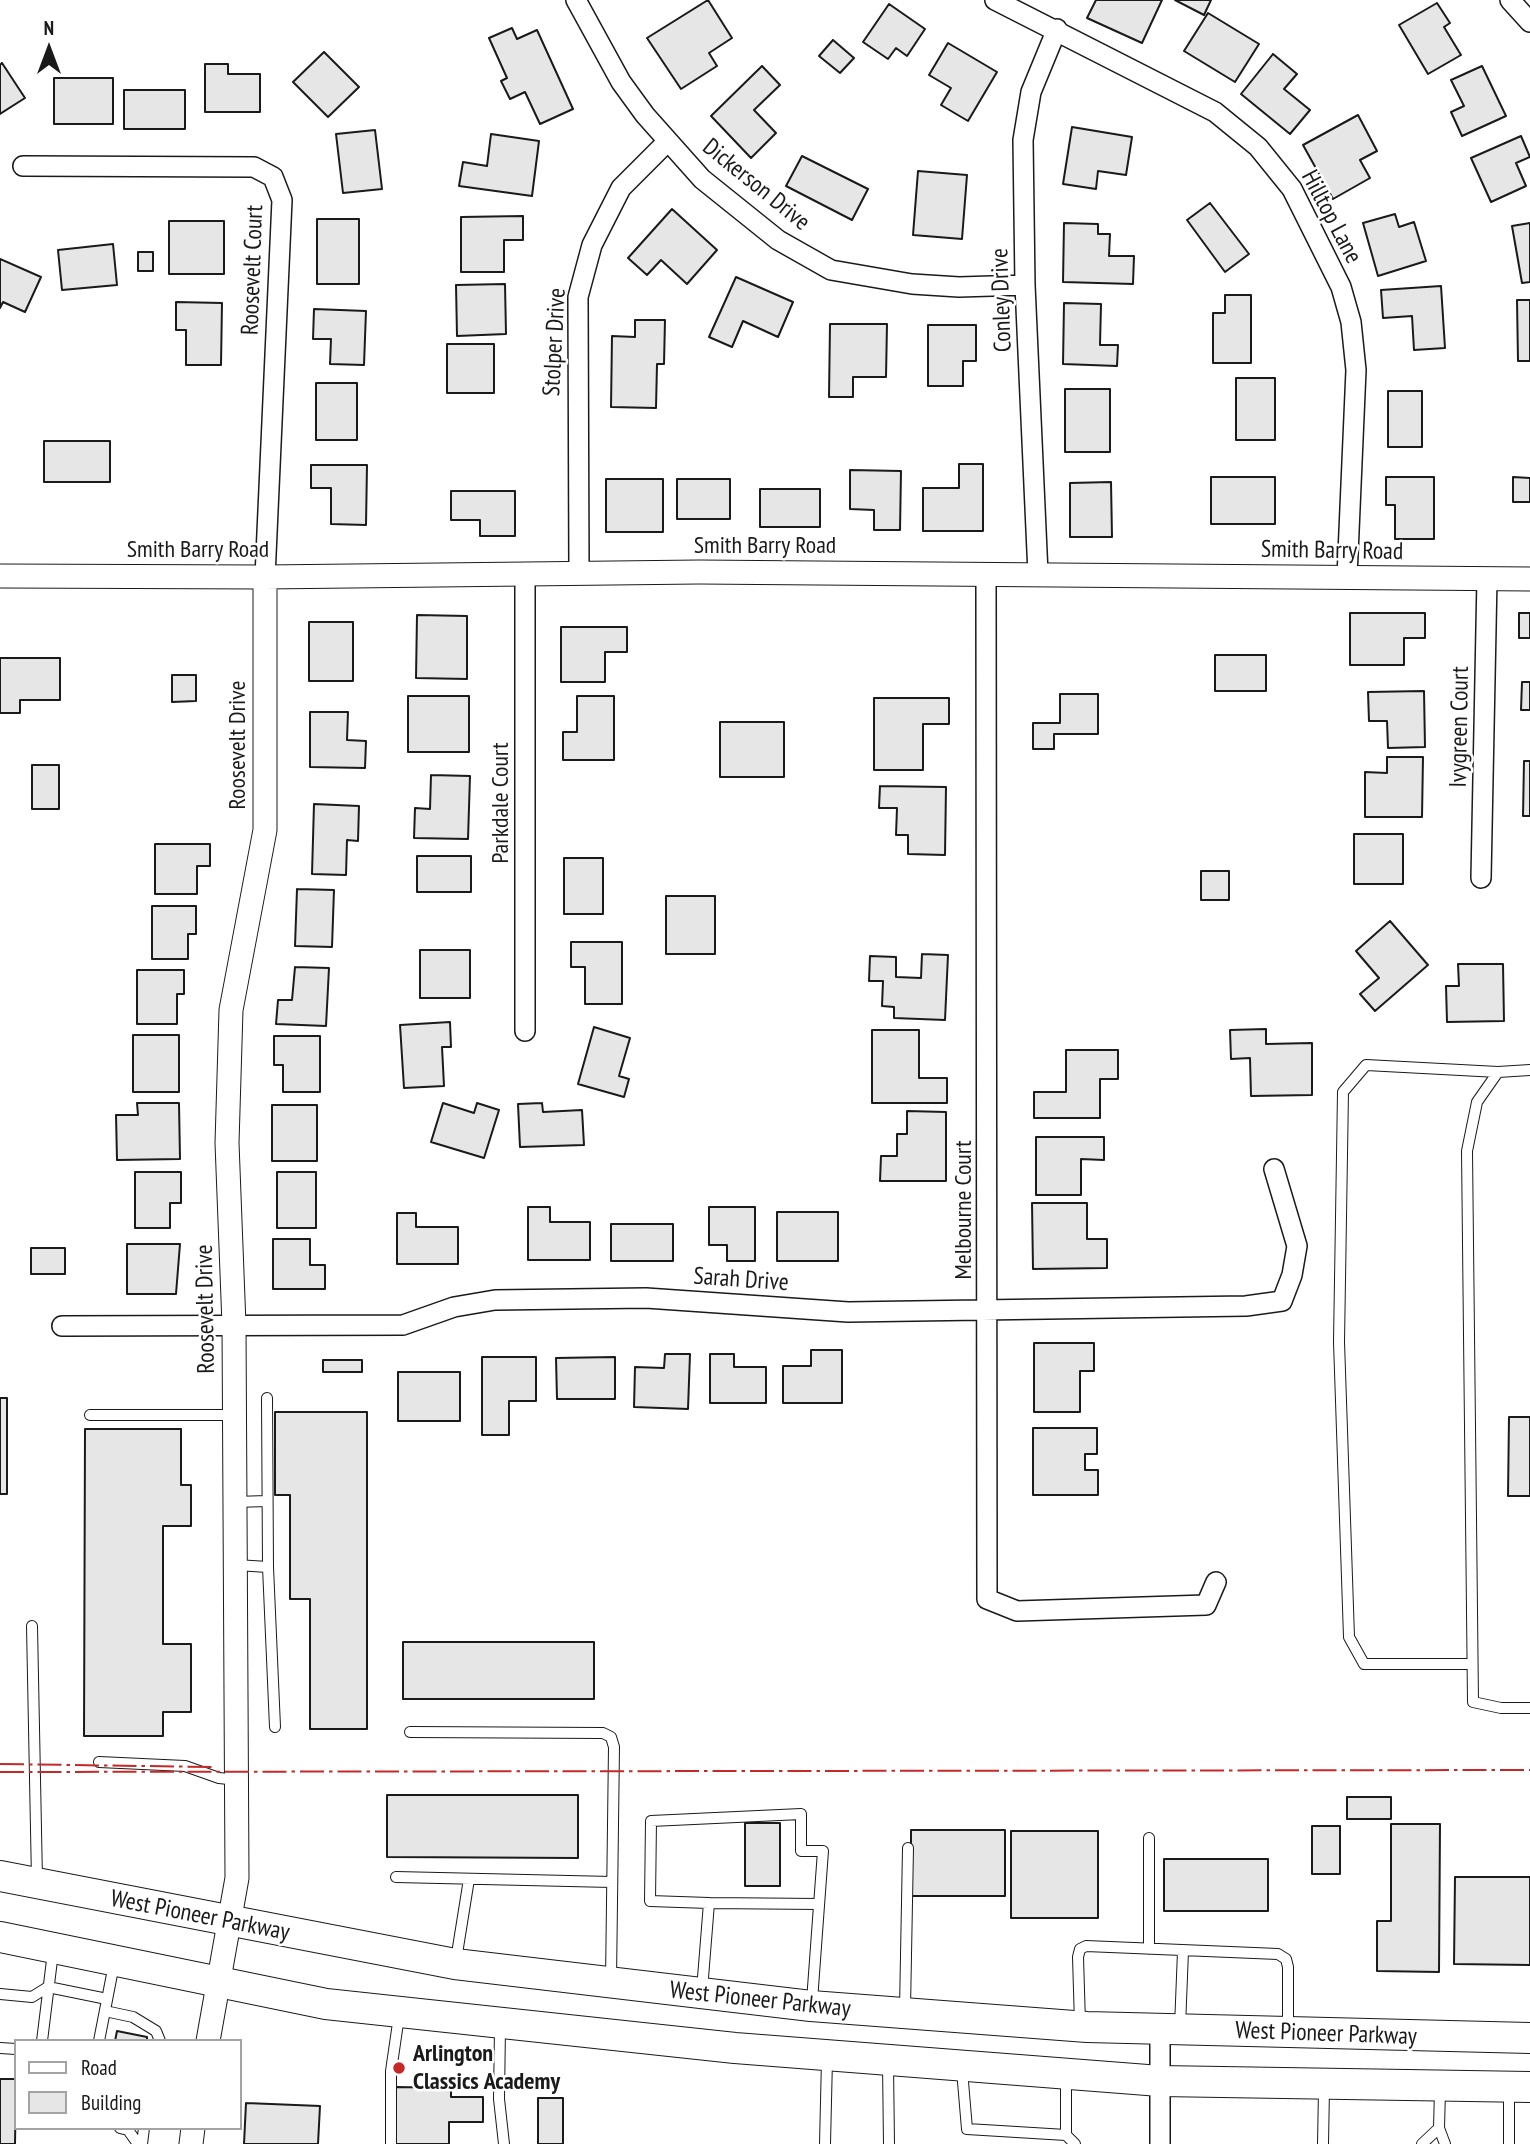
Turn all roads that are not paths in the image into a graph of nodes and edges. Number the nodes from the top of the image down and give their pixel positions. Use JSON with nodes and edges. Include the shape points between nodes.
{"nodes":[{"id":1,"x":576,"y":0,"type":"edge"},
{"id":2,"x":995,"y":0,"type":"edge"},
{"id":3,"x":1510,"y":0,"type":"edge"},
{"id":4,"x":1530,"y":22,"type":"edge"},
{"id":5,"x":1057,"y":29,"type":"junction"},
{"id":6,"x":668,"y":141,"type":"junction"},
{"id":7,"x":23,"y":166,"type":"dead end"},
{"id":8,"x":1025,"y":285,"type":"junction"},
{"id":9,"x":579,"y":574,"type":"junction"},
{"id":10,"x":986,"y":574,"type":"junction"},
{"id":11,"x":1038,"y":574,"type":"junction"},
{"id":12,"x":525,"y":575,"type":"junction"},
{"id":13,"x":0,"y":576,"type":"edge"},
{"id":14,"x":265,"y":577,"type":"junction"},
{"id":15,"x":1348,"y":577,"type":"junction"},
{"id":16,"x":1488,"y":578,"type":"junction"},
{"id":17,"x":1530,"y":579,"type":"edge"},
{"id":18,"x":1481,"y":878,"type":"dead end"},
{"id":19,"x":525,"y":1031,"type":"dead end"},
{"id":20,"x":1530,"y":1070,"type":"edge"},
{"id":21,"x":1498,"y":1072,"type":"junction"},
{"id":22,"x":1274,"y":1169,"type":"dead end"},
{"id":23,"x":989,"y":1310,"type":"junction"},
{"id":24,"x":234,"y":1325,"type":"junction"},
{"id":25,"x":62,"y":1326,"type":"dead end"},
{"id":26,"x":267,"y":1398,"type":"dead end"},
{"id":27,"x":90,"y":1415,"type":"dead end"},
{"id":28,"x":234,"y":1415,"type":"junction"},
{"id":29,"x":267,"y":1501,"type":"junction"},
{"id":30,"x":234,"y":1502,"type":"junction"},
{"id":31,"x":235,"y":1566,"type":"junction"},
{"id":32,"x":268,"y":1566,"type":"junction"},
{"id":33,"x":1216,"y":1582,"type":"dead end"},
{"id":34,"x":32,"y":1626,"type":"dead end"},
{"id":35,"x":1472,"y":1664,"type":"junction"},
{"id":36,"x":1530,"y":1708,"type":"edge"},
{"id":37,"x":275,"y":1727,"type":"dead end"},
{"id":38,"x":410,"y":1732,"type":"dead end"},
{"id":39,"x":99,"y":1762,"type":"dead end"},
{"id":40,"x":239,"y":1780,"type":"junction"},
{"id":41,"x":1149,"y":1838,"type":"dead end"},
{"id":42,"x":908,"y":1847,"type":"dead end"},
{"id":43,"x":0,"y":1875,"type":"edge"},
{"id":44,"x":396,"y":1877,"type":"dead end"},
{"id":45,"x":469,"y":1879,"type":"junction"},
{"id":46,"x":612,"y":1882,"type":"junction"},
{"id":47,"x":37,"y":1884,"type":"junction"},
{"id":48,"x":709,"y":1903,"type":"junction"},
{"id":49,"x":819,"y":1904,"type":"junction"},
{"id":50,"x":231,"y":1923,"type":"junction"},
{"id":51,"x":0,"y":1937,"type":"edge"},
{"id":52,"x":53,"y":1948,"type":"junction"},
{"id":53,"x":1149,"y":1949,"type":"junction"},
{"id":54,"x":1183,"y":1951,"type":"junction"},
{"id":55,"x":115,"y":1960,"type":"junction"},
{"id":56,"x":455,"y":1964,"type":"junction"},
{"id":57,"x":219,"y":1982,"type":"junction"},
{"id":58,"x":611,"y":1984,"type":"junction"},
{"id":59,"x":48,"y":1987,"type":"junction"},
{"id":60,"x":0,"y":1994,"type":"edge"},
{"id":61,"x":701,"y":1994,"type":"junction"},
{"id":62,"x":107,"y":1999,"type":"junction"},
{"id":63,"x":811,"y":2006,"type":"junction"},
{"id":64,"x":105,"y":2011,"type":"junction"},
{"id":65,"x":399,"y":2012,"type":"junction"},
{"id":66,"x":905,"y":2013,"type":"junction"},
{"id":67,"x":500,"y":2022,"type":"junction"},
{"id":68,"x":1080,"y":2027,"type":"junction"},
{"id":69,"x":1170,"y":2029,"type":"junction"},
{"id":70,"x":1288,"y":2032,"type":"junction"},
{"id":71,"x":1530,"y":2038,"type":"edge"},
{"id":72,"x":41,"y":2039,"type":"edge"},
{"id":73,"x":99,"y":2039,"type":"edge"},
{"id":74,"x":159,"y":2039,"type":"edge"},
{"id":75,"x":208,"y":2039,"type":"edge"},
{"id":76,"x":827,"y":2055,"type":"junction"},
{"id":77,"x":888,"y":2060,"type":"junction"},
{"id":78,"x":962,"y":2066,"type":"junction"},
{"id":79,"x":1066,"y":2074,"type":"junction"},
{"id":80,"x":1160,"y":2081,"type":"junction"},
{"id":81,"x":1324,"y":2084,"type":"junction"},
{"id":82,"x":1440,"y":2085,"type":"junction"},
{"id":83,"x":1520,"y":2087,"type":"edge"},
{"id":84,"x":1439,"y":2128,"type":"junction"},
{"id":85,"x":128,"y":2130,"type":"edge"},
{"id":86,"x":1066,"y":2136,"type":"junction"},
{"id":87,"x":140,"y":2144,"type":"edge"},
{"id":88,"x":391,"y":2144,"type":"edge"},
{"id":89,"x":504,"y":2144,"type":"edge"},
{"id":90,"x":825,"y":2144,"type":"edge"},
{"id":91,"x":889,"y":2144,"type":"edge"},
{"id":92,"x":1076,"y":2144,"type":"edge"},
{"id":93,"x":1160,"y":2144,"type":"edge"},
{"id":94,"x":1323,"y":2144,"type":"edge"},
{"id":95,"x":1422,"y":2144,"type":"edge"},
{"id":96,"x":1445,"y":2144,"type":"edge"},
{"id":97,"x":1509,"y":2144,"type":"edge"}],
"edges":[{"from":1,"to":6,"type":"street","name":"Dickerson Drive","via":[[621,82]]},
{"from":2,"to":5,"type":"street","name":"Hilltop Lane"},
{"from":3,"to":4,"type":"street"},
{"from":5,"to":8,"type":"street","name":"Conley Drive","via":[[1026,112]]},
{"from":5,"to":15,"type":"street","name":"Hilltop Lane","via":[[1236,125],[1292,189],[1308,217],[1352,322],[1356,370]]},
{"from":6,"to":8,"type":"street","name":"Dickerson Drive","via":[[702,179],[778,240],[831,270],[912,284]]},
{"from":6,"to":9,"type":"street","name":"Stolper Drive","via":[[621,188],[592,245],[578,297]]},
{"from":7,"to":14,"type":"street","name":"Roosevelt Court","via":[[254,167],[273,177],[282,200]]},
{"from":8,"to":11,"type":"street","name":"Conley Drive"},
{"from":9,"to":10,"type":"street","name":"Smith Barry Road"},
{"from":9,"to":12,"type":"street","name":"Smith Barry Road"},
{"from":10,"to":11,"type":"street","name":"Smith Barry Road"},
{"from":10,"to":23,"type":"street","name":"Melbourne Court"},
{"from":11,"to":15,"type":"street","name":"Smith Barry Road"},
{"from":12,"to":14,"type":"street","name":"Smith Barry Road"},
{"from":12,"to":19,"type":"street","name":"Parkdale Court"},
{"from":13,"to":14,"type":"street","name":"Smith Barry Road"},
{"from":14,"to":24,"type":"street","name":"Roosevelt Drive","via":[[265,830],[231,1010],[227,1143]]},
{"from":15,"to":16,"type":"street","name":"Smith Barry Road"},
{"from":16,"to":17,"type":"street","name":"Smith Barry Road"},
{"from":16,"to":18,"type":"street","name":"Ivygreen Court"},
{"from":20,"to":21,"type":"lane"},
{"from":21,"to":35,"type":"lane","via":[[1477,1102],[1466,1152]]},
{"from":21,"to":35,"type":"lane","via":[[1366,1065],[1343,1092],[1339,1342],[1349,1637],[1364,1664]]},
{"from":22,"to":23,"type":"street","name":"Sarah Drive","via":[[1297,1246],[1282,1301],[1246,1306]]},
{"from":23,"to":24,"type":"street","name":"Sarah Drive","via":[[848,1312],[646,1298],[495,1300],[454,1307],[403,1325]]},
{"from":23,"to":33,"type":"street","name":"Melbourne Court","via":[[987,1598],[1017,1611],[1206,1605]]},
{"from":24,"to":25,"type":"street","name":"Sarah Drive"},
{"from":24,"to":28,"type":"street","name":"Roosevelt Drive"},
{"from":26,"to":29,"type":"lane"},
{"from":27,"to":28,"type":"lane"},
{"from":28,"to":30,"type":"street","name":"Roosevelt Drive"},
{"from":29,"to":30,"type":"lane"},
{"from":29,"to":32,"type":"lane"},
{"from":30,"to":31,"type":"street","name":"Roosevelt Drive"},
{"from":31,"to":32,"type":"lane"},
{"from":31,"to":40,"type":"street","name":"Roosevelt Drive"},
{"from":32,"to":37,"type":"lane"},
{"from":34,"to":47,"type":"lane"},
{"from":35,"to":36,"type":"lane","via":[[1474,1702]]},
{"from":38,"to":46,"type":"lane","via":[[603,1733],[611,1737]]},
{"from":39,"to":40,"type":"lane","via":[[185,1766]]},
{"from":40,"to":50,"type":"street","name":"Roosevelt Drive"},
{"from":41,"to":53,"type":"lane"},
{"from":42,"to":66,"type":"lane"},
{"from":43,"to":47,"type":"main road","name":"West Pioneer Parkway"},
{"from":44,"to":45,"type":"lane"},
{"from":45,"to":46,"type":"lane"},
{"from":45,"to":56,"type":"lane"},
{"from":46,"to":58,"type":"lane"},
{"from":47,"to":50,"type":"main road","name":"West Pioneer Parkway"},
{"from":48,"to":49,"type":"lane"},
{"from":48,"to":49,"type":"lane","via":[[650,1901],[651,1821],[801,1814],[801,1851],[823,1851]]},
{"from":48,"to":61,"type":"lane"},
{"from":49,"to":63,"type":"lane"},
{"from":50,"to":56,"type":"main road","name":"West Pioneer Parkway"},
{"from":50,"to":57,"type":"street","name":"Roosevelt Drive"},
{"from":51,"to":52,"type":"main road","name":"West Pioneer Parkway"},
{"from":52,"to":55,"type":"main road","name":"West Pioneer Parkway"},
{"from":52,"to":59,"type":"lane"},
{"from":53,"to":54,"type":"lane"},
{"from":53,"to":68,"type":"lane","via":[[1080,1949]]},
{"from":54,"to":69,"type":"lane"},
{"from":54,"to":70,"type":"lane","via":[[1278,1954],[1286,1959]]},
{"from":55,"to":57,"type":"main road","name":"West Pioneer Parkway"},
{"from":55,"to":62,"type":"lane"},
{"from":56,"to":58,"type":"main road","name":"West Pioneer Parkway"},
{"from":57,"to":65,"type":"main road","name":"West Pioneer Parkway","via":[[326,2004]]},
{"from":57,"to":75,"type":"street","name":"Roosevelt Drive"},
{"from":58,"to":61,"type":"main road","name":"West Pioneer Parkway"},
{"from":59,"to":60,"type":"lane","via":[[32,1997]]},
{"from":59,"to":62,"type":"lane"},
{"from":59,"to":72,"type":"lane"},
{"from":61,"to":63,"type":"main road","name":"West Pioneer Parkway"},
{"from":62,"to":64,"type":"lane"},
{"from":63,"to":66,"type":"main road","name":"West Pioneer Parkway"},
{"from":64,"to":73,"type":"lane"},
{"from":64,"to":74,"type":"lane","via":[[133,2017],[156,2031]]},
{"from":65,"to":67,"type":"main road","name":"West Pioneer Parkway"},
{"from":65,"to":88,"type":"lane","via":[[391,2071]]},
{"from":66,"to":68,"type":"main road","name":"West Pioneer Parkway"},
{"from":67,"to":76,"type":"main road","name":"West Pioneer Parkway"},
{"from":67,"to":89,"type":"lane","via":[[499,2099]]},
{"from":68,"to":69,"type":"main road","name":"West Pioneer Parkway"},
{"from":69,"to":70,"type":"main road","name":"West Pioneer Parkway"},
{"from":69,"to":80,"type":"street"},
{"from":70,"to":71,"type":"main road","name":"West Pioneer Parkway"},
{"from":76,"to":77,"type":"main road","name":"West Pioneer Parkway"},
{"from":76,"to":90,"type":"lane"},
{"from":77,"to":78,"type":"main road","name":"West Pioneer Parkway"},
{"from":77,"to":91,"type":"lane"},
{"from":78,"to":79,"type":"main road","name":"West Pioneer Parkway"},
{"from":78,"to":86,"type":"lane","via":[[967,2129]]},
{"from":79,"to":80,"type":"main road","name":"West Pioneer Parkway"},
{"from":79,"to":86,"type":"lane"},
{"from":80,"to":81,"type":"main road","name":"West Pioneer Parkway"},
{"from":80,"to":93,"type":"street"},
{"from":81,"to":82,"type":"main road","name":"West Pioneer Parkway"},
{"from":81,"to":94,"type":"lane"},
{"from":82,"to":83,"type":"main road","name":"West Pioneer Parkway"},
{"from":82,"to":84,"type":"lane"},
{"from":83,"to":97,"type":"lane"},
{"from":84,"to":95,"type":"lane"},
{"from":84,"to":96,"type":"lane"},
{"from":85,"to":87,"type":"lane"},
{"from":86,"to":92,"type":"lane"}]}
